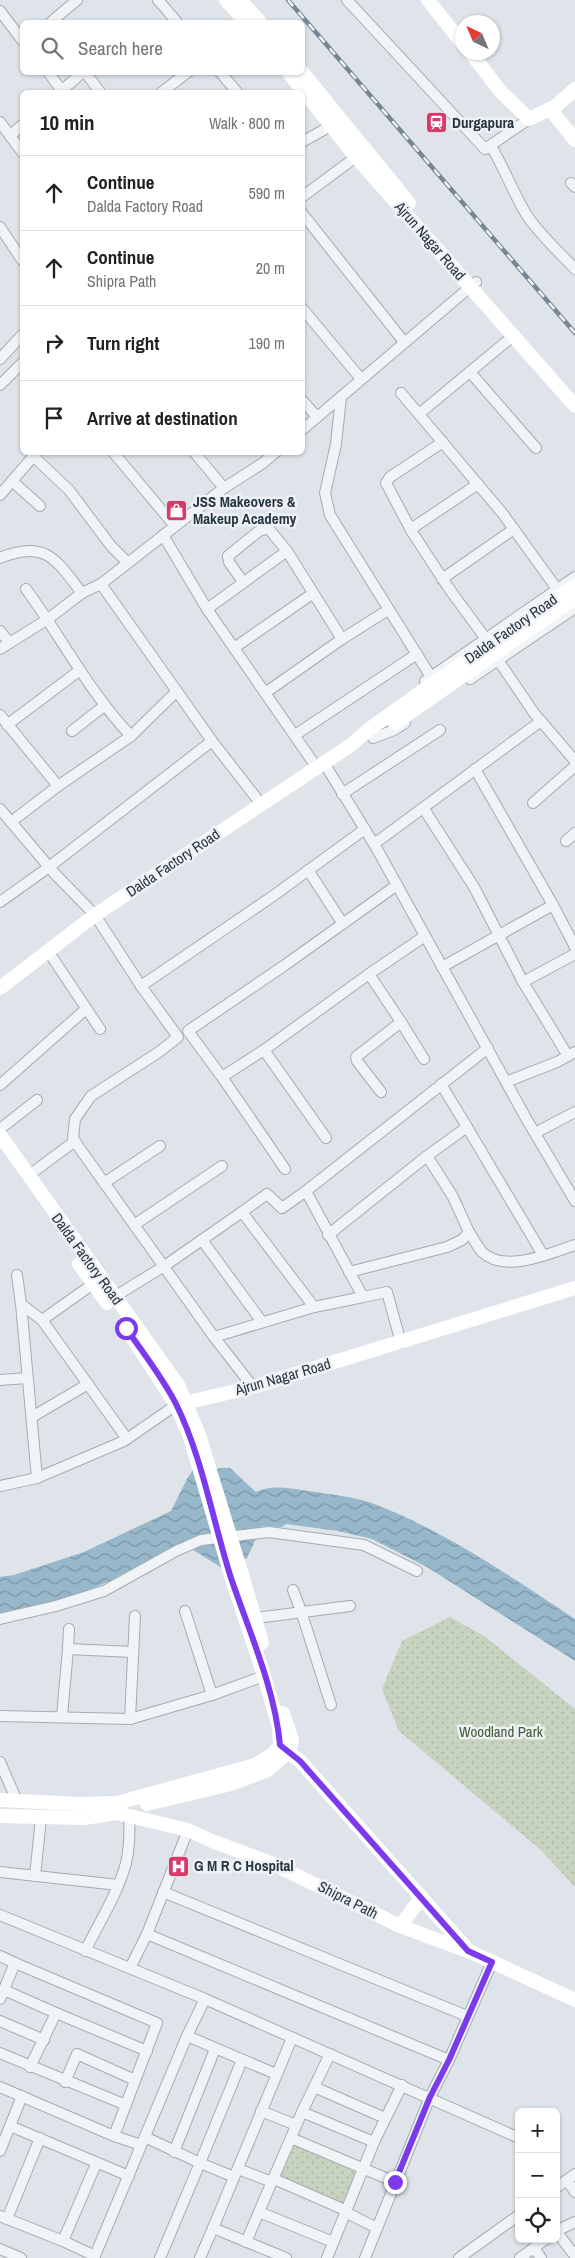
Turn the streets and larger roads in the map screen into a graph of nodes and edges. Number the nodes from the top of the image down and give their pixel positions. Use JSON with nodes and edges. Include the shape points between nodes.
{"nodes":[{"id":1,"x":77,"y":0,"type":"edge"},
{"id":2,"x":158,"y":0,"type":"edge"},
{"id":3,"x":226,"y":0,"type":"edge"},
{"id":4,"x":240,"y":0,"type":"edge"},
{"id":5,"x":347,"y":0,"type":"edge"},
{"id":6,"x":428,"y":0,"type":"edge"},
{"id":7,"x":0,"y":11,"type":"edge"},
{"id":8,"x":53,"y":20,"type":"edge"},
{"id":9,"x":175,"y":20,"type":"edge"},
{"id":10,"x":244,"y":20,"type":"edge"},
{"id":11,"x":258,"y":20,"type":"edge"},
{"id":12,"x":455,"y":34,"type":"edge"},
{"id":13,"x":20,"y":37,"type":"edge"},
{"id":14,"x":476,"y":60,"type":"edge"},
{"id":15,"x":50,"y":75,"type":"edge"},
{"id":16,"x":81,"y":75,"type":"edge"},
{"id":17,"x":86,"y":75,"type":"edge"},
{"id":18,"x":184,"y":75,"type":"edge"},
{"id":19,"x":223,"y":75,"type":"edge"},
{"id":20,"x":291,"y":75,"type":"edge"},
{"id":21,"x":304,"y":75,"type":"edge"},
{"id":22,"x":575,"y":89,"type":"edge"},
{"id":23,"x":60,"y":90,"type":"edge"},
{"id":24,"x":63,"y":90,"type":"edge"},
{"id":25,"x":98,"y":90,"type":"edge"},
{"id":26,"x":165,"y":90,"type":"edge"},
{"id":27,"x":235,"y":90,"type":"edge"},
{"id":28,"x":305,"y":90,"type":"edge"},
{"id":29,"x":305,"y":90,"type":"edge"},
{"id":30,"x":553,"y":107,"type":"junction"},
{"id":31,"x":529,"y":118,"type":"junction"},
{"id":32,"x":0,"y":122,"type":"edge"},
{"id":33,"x":336,"y":123,"type":"junction"},
{"id":34,"x":20,"y":127,"type":"edge"},
{"id":35,"x":575,"y":128,"type":"edge"},
{"id":36,"x":10,"y":136,"type":"junction"},
{"id":37,"x":305,"y":140,"type":"edge"},
{"id":38,"x":575,"y":140,"type":"edge"},
{"id":39,"x":490,"y":146,"type":"junction"},
{"id":40,"x":20,"y":149,"type":"edge"},
{"id":41,"x":356,"y":157,"type":"junction"},
{"id":42,"x":305,"y":195,"type":"edge"},
{"id":43,"x":305,"y":217,"type":"edge"},
{"id":44,"x":0,"y":227,"type":"edge"},
{"id":45,"x":20,"y":257,"type":"edge"},
{"id":46,"x":575,"y":269,"type":"edge"},
{"id":47,"x":473,"y":284,"type":"junction"},
{"id":48,"x":305,"y":312,"type":"edge"},
{"id":49,"x":513,"y":336,"type":"junction"},
{"id":50,"x":20,"y":337,"type":"edge"},
{"id":51,"x":404,"y":342,"type":"junction"},
{"id":52,"x":0,"y":360,"type":"edge"},
{"id":53,"x":20,"y":365,"type":"edge"},
{"id":54,"x":470,"y":372,"type":"junction"},
{"id":55,"x":361,"y":379,"type":"junction"},
{"id":56,"x":0,"y":385,"type":"edge"},
{"id":57,"x":401,"y":393,"type":"dead end"},
{"id":58,"x":575,"y":394,"type":"edge"},
{"id":59,"x":341,"y":397,"type":"junction"},
{"id":60,"x":305,"y":403,"type":"edge"},
{"id":61,"x":575,"y":406,"type":"edge"},
{"id":62,"x":419,"y":414,"type":"junction"},
{"id":63,"x":317,"y":417,"type":"junction"},
{"id":64,"x":305,"y":427,"type":"edge"},
{"id":65,"x":443,"y":442,"type":"junction"},
{"id":66,"x":536,"y":448,"type":"dead end"},
{"id":67,"x":34,"y":455,"type":"edge"},
{"id":68,"x":36,"y":455,"type":"edge"},
{"id":69,"x":115,"y":455,"type":"edge"},
{"id":70,"x":196,"y":455,"type":"edge"},
{"id":71,"x":270,"y":455,"type":"edge"},
{"id":72,"x":12,"y":480,"type":"junction"},
{"id":73,"x":478,"y":484,"type":"junction"},
{"id":74,"x":224,"y":488,"type":"junction"},
{"id":75,"x":0,"y":494,"type":"edge"},
{"id":76,"x":40,"y":506,"type":"dead end"},
{"id":77,"x":174,"y":525,"type":"junction"},
{"id":78,"x":411,"y":529,"type":"junction"},
{"id":79,"x":514,"y":529,"type":"junction"},
{"id":80,"x":163,"y":535,"type":"junction"},
{"id":81,"x":286,"y":551,"type":"junction"},
{"id":82,"x":0,"y":558,"type":"edge"},
{"id":83,"x":127,"y":562,"type":"junction"},
{"id":84,"x":575,"y":577,"type":"edge"},
{"id":85,"x":442,"y":579,"type":"junction"},
{"id":86,"x":243,"y":582,"type":"junction"},
{"id":87,"x":101,"y":584,"type":"junction"},
{"id":88,"x":575,"y":586,"type":"edge"},
{"id":89,"x":26,"y":589,"type":"dead end"},
{"id":90,"x":557,"y":589,"type":"junction"},
{"id":91,"x":82,"y":593,"type":"junction"},
{"id":92,"x":312,"y":594,"type":"junction"},
{"id":93,"x":575,"y":598,"type":"edge"},
{"id":94,"x":575,"y":608,"type":"edge"},
{"id":95,"x":207,"y":609,"type":"junction"},
{"id":96,"x":388,"y":610,"type":"junction"},
{"id":97,"x":48,"y":620,"type":"junction"},
{"id":98,"x":0,"y":631,"type":"edge"},
{"id":99,"x":486,"y":638,"type":"junction"},
{"id":100,"x":342,"y":639,"type":"junction"},
{"id":101,"x":9,"y":642,"type":"junction"},
{"id":102,"x":234,"y":648,"type":"junction"},
{"id":103,"x":0,"y":649,"type":"edge"},
{"id":104,"x":417,"y":654,"type":"junction"},
{"id":105,"x":498,"y":660,"type":"junction"},
{"id":106,"x":80,"y":670,"type":"junction"},
{"id":107,"x":431,"y":686,"type":"junction"},
{"id":108,"x":177,"y":691,"type":"junction"},
{"id":109,"x":265,"y":694,"type":"junction"},
{"id":110,"x":104,"y":706,"type":"junction"},
{"id":111,"x":0,"y":715,"type":"edge"},
{"id":112,"x":541,"y":722,"type":"junction"},
{"id":113,"x":7,"y":725,"type":"junction"},
{"id":114,"x":440,"y":730,"type":"dead end"},
{"id":115,"x":72,"y":731,"type":"dead end"},
{"id":116,"x":371,"y":734,"type":"junction"},
{"id":117,"x":295,"y":735,"type":"junction"},
{"id":118,"x":131,"y":736,"type":"junction"},
{"id":119,"x":212,"y":741,"type":"junction"},
{"id":120,"x":575,"y":761,"type":"edge"},
{"id":121,"x":321,"y":766,"type":"junction"},
{"id":122,"x":575,"y":766,"type":"edge"},
{"id":123,"x":475,"y":769,"type":"junction"},
{"id":124,"x":58,"y":786,"type":"junction"},
{"id":125,"x":342,"y":794,"type":"junction"},
{"id":126,"x":533,"y":803,"type":"dead end"},
{"id":127,"x":261,"y":804,"type":"junction"},
{"id":128,"x":424,"y":808,"type":"junction"},
{"id":129,"x":0,"y":809,"type":"edge"},
{"id":130,"x":11,"y":822,"type":"junction"},
{"id":131,"x":364,"y":829,"type":"junction"},
{"id":132,"x":575,"y":833,"type":"edge"},
{"id":133,"x":566,"y":841,"type":"dead end"},
{"id":134,"x":374,"y":844,"type":"junction"},
{"id":135,"x":49,"y":867,"type":"junction"},
{"id":136,"x":308,"y":870,"type":"junction"},
{"id":137,"x":397,"y":885,"type":"junction"},
{"id":138,"x":0,"y":902,"type":"edge"},
{"id":139,"x":554,"y":905,"type":"junction"},
{"id":140,"x":95,"y":916,"type":"junction"},
{"id":141,"x":343,"y":924,"type":"junction"},
{"id":142,"x":425,"y":936,"type":"junction"},
{"id":143,"x":499,"y":936,"type":"junction"},
{"id":144,"x":575,"y":947,"type":"edge"},
{"id":145,"x":48,"y":951,"type":"junction"},
{"id":146,"x":575,"y":954,"type":"edge"},
{"id":147,"x":442,"y":967,"type":"junction"},
{"id":148,"x":369,"y":974,"type":"junction"},
{"id":149,"x":523,"y":982,"type":"junction"},
{"id":150,"x":141,"y":986,"type":"junction"},
{"id":151,"x":0,"y":988,"type":"edge"},
{"id":152,"x":86,"y":1009,"type":"junction"},
{"id":153,"x":401,"y":1022,"type":"junction"},
{"id":154,"x":100,"y":1029,"type":"dead end"},
{"id":155,"x":188,"y":1031,"type":"junction"},
{"id":156,"x":178,"y":1037,"type":"junction"},
{"id":157,"x":488,"y":1048,"type":"junction"},
{"id":158,"x":264,"y":1050,"type":"junction"},
{"id":159,"x":572,"y":1054,"type":"edge"},
{"id":160,"x":424,"y":1060,"type":"dead end"},
{"id":161,"x":222,"y":1077,"type":"junction"},
{"id":162,"x":506,"y":1082,"type":"junction"},
{"id":163,"x":441,"y":1084,"type":"junction"},
{"id":164,"x":0,"y":1085,"type":"edge"},
{"id":165,"x":381,"y":1092,"type":"dead end"},
{"id":166,"x":37,"y":1100,"type":"dead end"},
{"id":167,"x":575,"y":1112,"type":"edge"},
{"id":168,"x":467,"y":1127,"type":"junction"},
{"id":169,"x":0,"y":1130,"type":"edge"},
{"id":170,"x":535,"y":1133,"type":"junction"},
{"id":171,"x":0,"y":1135,"type":"edge"},
{"id":172,"x":326,"y":1138,"type":"dead end"},
{"id":173,"x":75,"y":1142,"type":"junction"},
{"id":174,"x":160,"y":1146,"type":"dead end"},
{"id":175,"x":0,"y":1152,"type":"edge"},
{"id":176,"x":427,"y":1156,"type":"junction"},
{"id":177,"x":222,"y":1166,"type":"dead end"},
{"id":178,"x":286,"y":1169,"type":"dead end"},
{"id":179,"x":28,"y":1176,"type":"junction"},
{"id":180,"x":104,"y":1183,"type":"junction"},
{"id":181,"x":306,"y":1191,"type":"junction"},
{"id":182,"x":575,"y":1200,"type":"edge"},
{"id":183,"x":242,"y":1212,"type":"junction"},
{"id":184,"x":134,"y":1225,"type":"junction"},
{"id":185,"x":469,"y":1232,"type":"junction"},
{"id":186,"x":328,"y":1235,"type":"junction"},
{"id":187,"x":202,"y":1240,"type":"junction"},
{"id":188,"x":575,"y":1245,"type":"edge"},
{"id":189,"x":543,"y":1255,"type":"junction"},
{"id":190,"x":164,"y":1267,"type":"junction"},
{"id":191,"x":349,"y":1272,"type":"junction"},
{"id":192,"x":18,"y":1275,"type":"dead end"},
{"id":193,"x":93,"y":1284,"type":"junction"},
{"id":194,"x":575,"y":1288,"type":"edge"},
{"id":195,"x":114,"y":1297,"type":"junction"},
{"id":196,"x":363,"y":1297,"type":"junction"},
{"id":197,"x":21,"y":1304,"type":"junction"},
{"id":198,"x":314,"y":1307,"type":"junction"},
{"id":199,"x":42,"y":1320,"type":"junction"},
{"id":200,"x":262,"y":1322,"type":"junction"},
{"id":201,"x":214,"y":1337,"type":"junction"},
{"id":202,"x":401,"y":1343,"type":"junction"},
{"id":203,"x":26,"y":1378,"type":"junction"},
{"id":204,"x":0,"y":1380,"type":"edge"},
{"id":205,"x":88,"y":1384,"type":"junction"},
{"id":206,"x":253,"y":1387,"type":"junction"},
{"id":207,"x":182,"y":1404,"type":"junction"},
{"id":208,"x":32,"y":1417,"type":"junction"},
{"id":209,"x":127,"y":1439,"type":"junction"},
{"id":210,"x":37,"y":1478,"type":"junction"},
{"id":211,"x":0,"y":1486,"type":"edge"},
{"id":212,"x":417,"y":1572,"type":"dead end"},
{"id":213,"x":237,"y":1579,"type":"junction"},
{"id":214,"x":293,"y":1590,"type":"dead end"},
{"id":215,"x":350,"y":1606,"type":"dead end"},
{"id":216,"x":302,"y":1611,"type":"junction"},
{"id":217,"x":185,"y":1612,"type":"dead end"},
{"id":218,"x":135,"y":1616,"type":"dead end"},
{"id":219,"x":256,"y":1618,"type":"junction"},
{"id":220,"x":0,"y":1619,"type":"edge"},
{"id":221,"x":69,"y":1629,"type":"dead end"},
{"id":222,"x":68,"y":1649,"type":"junction"},
{"id":223,"x":133,"y":1652,"type":"junction"},
{"id":224,"x":264,"y":1676,"type":"junction"},
{"id":225,"x":212,"y":1695,"type":"junction"},
{"id":226,"x":330,"y":1705,"type":"dead end"},
{"id":227,"x":0,"y":1716,"type":"edge"},
{"id":228,"x":62,"y":1716,"type":"junction"},
{"id":229,"x":130,"y":1720,"type":"junction"},
{"id":230,"x":285,"y":1748,"type":"junction"},
{"id":231,"x":0,"y":1762,"type":"edge"},
{"id":232,"x":0,"y":1800,"type":"edge"},
{"id":233,"x":17,"y":1801,"type":"junction"},
{"id":234,"x":119,"y":1811,"type":"junction"},
{"id":235,"x":0,"y":1816,"type":"edge"},
{"id":236,"x":41,"y":1818,"type":"junction"},
{"id":237,"x":188,"y":1830,"type":"junction"},
{"id":238,"x":0,"y":1872,"type":"edge"},
{"id":239,"x":35,"y":1876,"type":"junction"},
{"id":240,"x":118,"y":1885,"type":"junction"},
{"id":241,"x":163,"y":1892,"type":"junction"},
{"id":242,"x":422,"y":1897,"type":"junction"},
{"id":243,"x":0,"y":1915,"type":"edge"},
{"id":244,"x":400,"y":1926,"type":"junction"},
{"id":245,"x":147,"y":1934,"type":"junction"},
{"id":246,"x":85,"y":1951,"type":"junction"},
{"id":247,"x":468,"y":1951,"type":"junction"},
{"id":248,"x":0,"y":1956,"type":"edge"},
{"id":249,"x":492,"y":1962,"type":"junction"},
{"id":250,"x":15,"y":1963,"type":"junction"},
{"id":251,"x":130,"y":1968,"type":"junction"},
{"id":252,"x":2,"y":1995,"type":"edge"},
{"id":253,"x":205,"y":1999,"type":"junction"},
{"id":254,"x":575,"y":2000,"type":"edge"},
{"id":255,"x":56,"y":2012,"type":"junction"},
{"id":256,"x":467,"y":2016,"type":"junction"},
{"id":257,"x":0,"y":2020,"type":"edge"},
{"id":258,"x":187,"y":2036,"type":"junction"},
{"id":259,"x":292,"y":2038,"type":"junction"},
{"id":260,"x":44,"y":2040,"type":"junction"},
{"id":261,"x":215,"y":2049,"type":"junction"},
{"id":262,"x":147,"y":2051,"type":"junction"},
{"id":263,"x":0,"y":2054,"type":"edge"},
{"id":264,"x":330,"y":2054,"type":"junction"},
{"id":265,"x":242,"y":2060,"type":"junction"},
{"id":266,"x":449,"y":2060,"type":"junction"},
{"id":267,"x":30,"y":2067,"type":"junction"},
{"id":268,"x":276,"y":2074,"type":"junction"},
{"id":269,"x":135,"y":2080,"type":"junction"},
{"id":270,"x":65,"y":2082,"type":"junction"},
{"id":271,"x":402,"y":2085,"type":"junction"},
{"id":272,"x":0,"y":2087,"type":"edge"},
{"id":273,"x":314,"y":2087,"type":"junction"},
{"id":274,"x":22,"y":2096,"type":"junction"},
{"id":275,"x":430,"y":2097,"type":"junction"},
{"id":276,"x":126,"y":2106,"type":"junction"},
{"id":277,"x":261,"y":2111,"type":"junction"},
{"id":278,"x":302,"y":2112,"type":"junction"},
{"id":279,"x":385,"y":2118,"type":"junction"},
{"id":280,"x":296,"y":2125,"type":"junction"},
{"id":281,"x":10,"y":2126,"type":"junction"},
{"id":282,"x":114,"y":2136,"type":"junction"},
{"id":283,"x":515,"y":2136,"type":"edge"},
{"id":284,"x":40,"y":2138,"type":"junction"},
{"id":285,"x":291,"y":2138,"type":"junction"},
{"id":286,"x":143,"y":2141,"type":"junction"},
{"id":287,"x":374,"y":2142,"type":"junction"},
{"id":288,"x":0,"y":2151,"type":"edge"},
{"id":289,"x":174,"y":2152,"type":"junction"},
{"id":290,"x":200,"y":2163,"type":"junction"},
{"id":291,"x":96,"y":2164,"type":"junction"},
{"id":292,"x":363,"y":2169,"type":"junction"},
{"id":293,"x":236,"y":2173,"type":"junction"},
{"id":294,"x":129,"y":2176,"type":"junction"},
{"id":295,"x":273,"y":2180,"type":"junction"},
{"id":296,"x":563,"y":2181,"type":"edge"},
{"id":297,"x":395,"y":2182,"type":"junction"},
{"id":298,"x":575,"y":2192,"type":"edge"},
{"id":299,"x":345,"y":2211,"type":"junction"},
{"id":300,"x":260,"y":2212,"type":"junction"},
{"id":301,"x":4,"y":2218,"type":"edge"},
{"id":302,"x":515,"y":2218,"type":"edge"},
{"id":303,"x":575,"y":2222,"type":"edge"},
{"id":304,"x":213,"y":2228,"type":"junction"},
{"id":305,"x":377,"y":2228,"type":"junction"},
{"id":306,"x":560,"y":2229,"type":"edge"},
{"id":307,"x":560,"y":2236,"type":"edge"},
{"id":308,"x":63,"y":2241,"type":"junction"},
{"id":309,"x":246,"y":2242,"type":"junction"},
{"id":310,"x":333,"y":2242,"type":"junction"},
{"id":311,"x":541,"y":2243,"type":"edge"},
{"id":312,"x":534,"y":2248,"type":"junction"},
{"id":313,"x":0,"y":2249,"type":"edge"},
{"id":314,"x":575,"y":2256,"type":"edge"},
{"id":315,"x":94,"y":2257,"type":"edge"},
{"id":316,"x":21,"y":2258,"type":"edge"},
{"id":317,"x":160,"y":2258,"type":"edge"},
{"id":318,"x":200,"y":2258,"type":"edge"},
{"id":319,"x":286,"y":2258,"type":"edge"},
{"id":320,"x":327,"y":2258,"type":"edge"},
{"id":321,"x":365,"y":2258,"type":"edge"},
{"id":322,"x":459,"y":2258,"type":"edge"},
{"id":323,"x":520,"y":2258,"type":"edge"},
{"id":324,"x":541,"y":2258,"type":"edge"}],
"edges":[{"from":1,"to":8,"type":"street"},
{"from":2,"to":9,"type":"street"},
{"from":3,"to":10,"type":"street"},
{"from":4,"to":11,"type":"street"},
{"from":5,"to":39,"type":"street","via":[[484,149]]},
{"from":6,"to":12,"type":"street"},
{"from":7,"to":13,"type":"street"},
{"from":14,"to":31,"type":"street","via":[[501,92]]},
{"from":15,"to":23,"type":"street"},
{"from":16,"to":24,"type":"street"},
{"from":17,"to":25,"type":"street"},
{"from":18,"to":26,"type":"street"},
{"from":19,"to":27,"type":"street"},
{"from":20,"to":29,"type":"street","name":"Ajrun Nagar Road"},
{"from":21,"to":33,"type":"street","name":"Ajrun Nagar Road"},
{"from":22,"to":30,"type":"street"},
{"from":28,"to":33,"type":"street","name":"Ajrun Nagar Road"},
{"from":30,"to":31,"type":"street"},
{"from":30,"to":35,"type":"street"},
{"from":30,"to":38,"type":"street"},
{"from":31,"to":39,"type":"street"},
{"from":32,"to":36,"type":"street"},
{"from":33,"to":37,"type":"street"},
{"from":33,"to":41,"type":"street","name":"Ajrun Nagar Road"},
{"from":33,"to":47,"type":"street","name":"Ajrun Nagar Road"},
{"from":34,"to":36,"type":"street"},
{"from":36,"to":40,"type":"street"},
{"from":39,"to":46,"type":"street","via":[[526,214]]},
{"from":41,"to":42,"type":"street"},
{"from":41,"to":47,"type":"street","name":"Ajrun Nagar Road"},
{"from":43,"to":51,"type":"street"},
{"from":44,"to":45,"type":"street"},
{"from":47,"to":49,"type":"street","name":"Ajrun Nagar Road"},
{"from":47,"to":51,"type":"street"},
{"from":47,"to":58,"type":"street","name":"Ajrun Nagar Road"},
{"from":48,"to":55,"type":"street"},
{"from":49,"to":54,"type":"street"},
{"from":49,"to":61,"type":"street","name":"Ajrun Nagar Road"},
{"from":50,"to":52,"type":"street"},
{"from":51,"to":55,"type":"street"},
{"from":53,"to":56,"type":"street"},
{"from":54,"to":62,"type":"street"},
{"from":54,"to":66,"type":"street"},
{"from":55,"to":59,"type":"street"},
{"from":57,"to":62,"type":"street"},
{"from":59,"to":63,"type":"street"},
{"from":59,"to":96,"type":"street","via":[[326,493],[330,515]]},
{"from":60,"to":63,"type":"street"},
{"from":62,"to":65,"type":"street"},
{"from":63,"to":64,"type":"street"},
{"from":65,"to":73,"type":"street"},
{"from":65,"to":78,"type":"street","via":[[390,477],[386,484]]},
{"from":67,"to":72,"type":"street"},
{"from":68,"to":83,"type":"street"},
{"from":69,"to":77,"type":"street"},
{"from":70,"to":74,"type":"street"},
{"from":71,"to":74,"type":"street"},
{"from":72,"to":75,"type":"street"},
{"from":72,"to":76,"type":"street"},
{"from":73,"to":78,"type":"street"},
{"from":73,"to":79,"type":"street"},
{"from":74,"to":77,"type":"street"},
{"from":77,"to":80,"type":"street"},
{"from":78,"to":85,"type":"street"},
{"from":79,"to":85,"type":"street"},
{"from":79,"to":90,"type":"street"},
{"from":80,"to":83,"type":"street"},
{"from":80,"to":95,"type":"street"},
{"from":81,"to":86,"type":"street"},
{"from":81,"to":86,"type":"street","via":[[271,530],[266,527],[259,531],[228,558]]},
{"from":81,"to":92,"type":"street"},
{"from":82,"to":91,"type":"street","via":[[24,550],[41,551],[55,559]]},
{"from":83,"to":87,"type":"street"},
{"from":84,"to":90,"type":"street"},
{"from":85,"to":99,"type":"street"},
{"from":86,"to":95,"type":"street"},
{"from":87,"to":91,"type":"street"},
{"from":87,"to":108,"type":"street"},
{"from":88,"to":107,"type":"street","name":"Dalda Factory Road"},
{"from":89,"to":97,"type":"street"},
{"from":90,"to":99,"type":"street"},
{"from":91,"to":97,"type":"street"},
{"from":92,"to":100,"type":"street"},
{"from":92,"to":102,"type":"street"},
{"from":93,"to":107,"type":"street","name":"Dalda Factory Road"},
{"from":94,"to":105,"type":"street"},
{"from":95,"to":102,"type":"street"},
{"from":96,"to":100,"type":"street"},
{"from":96,"to":104,"type":"street"},
{"from":97,"to":101,"type":"street"},
{"from":97,"to":106,"type":"street"},
{"from":98,"to":101,"type":"street"},
{"from":99,"to":107,"type":"street"},
{"from":100,"to":109,"type":"street"},
{"from":101,"to":103,"type":"street"},
{"from":102,"to":109,"type":"street"},
{"from":104,"to":107,"type":"street"},
{"from":104,"to":117,"type":"street"},
{"from":105,"to":112,"type":"street"},
{"from":105,"to":116,"type":"street","via":[[394,730]]},
{"from":106,"to":110,"type":"street"},
{"from":106,"to":113,"type":"street"},
{"from":107,"to":116,"type":"street","name":"Dalda Factory Road"},
{"from":108,"to":118,"type":"street"},
{"from":108,"to":119,"type":"street"},
{"from":109,"to":117,"type":"street"},
{"from":110,"to":115,"type":"street"},
{"from":110,"to":118,"type":"street"},
{"from":111,"to":113,"type":"street"},
{"from":112,"to":120,"type":"street"},
{"from":112,"to":123,"type":"street"},
{"from":113,"to":124,"type":"street"},
{"from":114,"to":125,"type":"street"},
{"from":116,"to":121,"type":"street","name":"Dalda Factory Road"},
{"from":117,"to":121,"type":"street"},
{"from":118,"to":124,"type":"street"},
{"from":119,"to":127,"type":"street"},
{"from":119,"to":135,"type":"street"},
{"from":121,"to":125,"type":"street"},
{"from":121,"to":127,"type":"street","name":"Dalda Factory Road"},
{"from":122,"to":126,"type":"street"},
{"from":123,"to":128,"type":"street"},
{"from":123,"to":139,"type":"street"},
{"from":124,"to":130,"type":"street"},
{"from":125,"to":131,"type":"street"},
{"from":127,"to":140,"type":"street","name":"Dalda Factory Road"},
{"from":128,"to":134,"type":"street"},
{"from":128,"to":143,"type":"street","via":[[474,887]]},
{"from":129,"to":130,"type":"street"},
{"from":130,"to":135,"type":"street"},
{"from":131,"to":134,"type":"street"},
{"from":131,"to":136,"type":"street"},
{"from":132,"to":133,"type":"street"},
{"from":134,"to":137,"type":"street"},
{"from":135,"to":138,"type":"street"},
{"from":135,"to":140,"type":"street"},
{"from":136,"to":141,"type":"street"},
{"from":136,"to":150,"type":"street"},
{"from":137,"to":141,"type":"street"},
{"from":137,"to":142,"type":"street"},
{"from":139,"to":143,"type":"street"},
{"from":139,"to":144,"type":"street"},
{"from":140,"to":145,"type":"street","name":"Dalda Factory Road"},
{"from":140,"to":150,"type":"street"},
{"from":141,"to":155,"type":"street"},
{"from":142,"to":147,"type":"street"},
{"from":142,"to":148,"type":"street"},
{"from":143,"to":147,"type":"street"},
{"from":143,"to":149,"type":"street"},
{"from":145,"to":151,"type":"street","name":"Dalda Factory Road"},
{"from":145,"to":152,"type":"street"},
{"from":146,"to":149,"type":"street"},
{"from":147,"to":157,"type":"street"},
{"from":148,"to":153,"type":"street"},
{"from":148,"to":158,"type":"street"},
{"from":149,"to":159,"type":"street"},
{"from":150,"to":156,"type":"street"},
{"from":152,"to":154,"type":"street"},
{"from":152,"to":164,"type":"street"},
{"from":153,"to":160,"type":"street"},
{"from":153,"to":165,"type":"street","via":[[356,1057]]},
{"from":155,"to":156,"type":"street"},
{"from":155,"to":161,"type":"street"},
{"from":156,"to":173,"type":"street","via":[[91,1096],[75,1119]]},
{"from":157,"to":162,"type":"street"},
{"from":157,"to":163,"type":"street"},
{"from":158,"to":161,"type":"street"},
{"from":158,"to":172,"type":"street"},
{"from":159,"to":162,"type":"street"},
{"from":161,"to":178,"type":"street"},
{"from":162,"to":170,"type":"street"},
{"from":163,"to":168,"type":"street"},
{"from":163,"to":181,"type":"street"},
{"from":166,"to":169,"type":"street"},
{"from":167,"to":170,"type":"street"},
{"from":168,"to":176,"type":"street"},
{"from":168,"to":189,"type":"street"},
{"from":170,"to":182,"type":"street"},
{"from":171,"to":179,"type":"street","name":"Dalda Factory Road"},
{"from":173,"to":179,"type":"street"},
{"from":173,"to":180,"type":"street"},
{"from":174,"to":180,"type":"street"},
{"from":175,"to":193,"type":"street","name":"Dalda Factory Road"},
{"from":176,"to":185,"type":"street","via":[[453,1197]]},
{"from":176,"to":186,"type":"street"},
{"from":177,"to":184,"type":"street"},
{"from":179,"to":195,"type":"street","name":"Dalda Factory Road"},
{"from":180,"to":184,"type":"street"},
{"from":181,"to":183,"type":"street","via":[[282,1208],[267,1194]]},
{"from":181,"to":186,"type":"street"},
{"from":183,"to":187,"type":"street"},
{"from":183,"to":198,"type":"street"},
{"from":184,"to":190,"type":"street"},
{"from":185,"to":189,"type":"street","via":[[483,1252],[498,1261],[522,1262]]},
{"from":185,"to":191,"type":"street","via":[[462,1240],[447,1247]]},
{"from":186,"to":191,"type":"street"},
{"from":187,"to":190,"type":"street"},
{"from":187,"to":200,"type":"street"},
{"from":188,"to":189,"type":"street"},
{"from":190,"to":195,"type":"street"},
{"from":190,"to":201,"type":"street"},
{"from":191,"to":196,"type":"street"},
{"from":192,"to":197,"type":"street"},
{"from":193,"to":199,"type":"street"},
{"from":193,"to":207,"type":"street","name":"Dalda Factory Road"},
{"from":194,"to":202,"type":"street","name":"Ajrun Nagar Road"},
{"from":195,"to":207,"type":"street","name":"Dalda Factory Road","via":[[173,1377]]},
{"from":196,"to":198,"type":"street"},
{"from":196,"to":202,"type":"street","via":[[387,1292]]},
{"from":197,"to":199,"type":"street"},
{"from":197,"to":203,"type":"street"},
{"from":198,"to":200,"type":"street"},
{"from":199,"to":205,"type":"street"},
{"from":200,"to":201,"type":"street"},
{"from":201,"to":206,"type":"street"},
{"from":202,"to":206,"type":"street","name":"Ajrun Nagar Road"},
{"from":203,"to":204,"type":"street"},
{"from":203,"to":208,"type":"street"},
{"from":205,"to":208,"type":"street"},
{"from":205,"to":209,"type":"street"},
{"from":206,"to":207,"type":"street","name":"Ajrun Nagar Road"},
{"from":207,"to":209,"type":"street","name":"Ajrun Nagar Road"},
{"from":207,"to":213,"type":"street","name":"Dalda Factory Road","bridge":true,"via":[[195,1436]]},
{"from":208,"to":210,"type":"street"},
{"from":209,"to":210,"type":"street","name":"Ajrun Nagar Road"},
{"from":210,"to":211,"type":"street","name":"Ajrun Nagar Road"},
{"from":212,"to":220,"type":"street","via":[[364,1545],[269,1532],[201,1540],[104,1591]]},
{"from":213,"to":219,"type":"street","name":"Dalda Factory Road"},
{"from":213,"to":224,"type":"street","name":"Dalda Factory Road"},
{"from":214,"to":216,"type":"street"},
{"from":215,"to":216,"type":"street"},
{"from":216,"to":219,"type":"street"},
{"from":216,"to":226,"type":"street"},
{"from":217,"to":225,"type":"street"},
{"from":218,"to":223,"type":"street"},
{"from":219,"to":230,"type":"street","name":"Dalda Factory Road","via":[[292,1740]]},
{"from":221,"to":222,"type":"street"},
{"from":222,"to":223,"type":"street"},
{"from":222,"to":228,"type":"street"},
{"from":223,"to":229,"type":"street"},
{"from":224,"to":225,"type":"street"},
{"from":224,"to":230,"type":"street","name":"Dalda Factory Road"},
{"from":225,"to":229,"type":"street"},
{"from":227,"to":228,"type":"street"},
{"from":228,"to":229,"type":"street"},
{"from":230,"to":234,"type":"street","via":[[255,1765],[150,1795]]},
{"from":230,"to":242,"type":"street"},
{"from":231,"to":233,"type":"street"},
{"from":232,"to":233,"type":"street","name":"Shipra Path"},
{"from":233,"to":234,"type":"street","name":"Shipra Path","via":[[80,1804]]},
{"from":234,"to":236,"type":"street","name":"Shipra Path","via":[[84,1818]]},
{"from":234,"to":237,"type":"street","name":"Shipra Path"},
{"from":234,"to":240,"type":"street","via":[[130,1842]]},
{"from":235,"to":236,"type":"street","name":"Shipra Path"},
{"from":236,"to":239,"type":"street"},
{"from":237,"to":241,"type":"street"},
{"from":237,"to":244,"type":"street","name":"Shipra Path","via":[[271,1862]]},
{"from":238,"to":239,"type":"street"},
{"from":239,"to":240,"type":"street"},
{"from":240,"to":246,"type":"street"},
{"from":241,"to":245,"type":"street"},
{"from":241,"to":256,"type":"street"},
{"from":242,"to":244,"type":"street"},
{"from":242,"to":247,"type":"street"},
{"from":243,"to":246,"type":"street"},
{"from":244,"to":247,"type":"street","name":"Shipra Path"},
{"from":245,"to":251,"type":"street"},
{"from":245,"to":266,"type":"street"},
{"from":246,"to":251,"type":"street"},
{"from":247,"to":249,"type":"street","name":"Shipra Path"},
{"from":248,"to":250,"type":"street"},
{"from":249,"to":254,"type":"street","name":"Shipra Path"},
{"from":249,"to":256,"type":"street"},
{"from":250,"to":252,"type":"street"},
{"from":250,"to":262,"type":"street","via":[[157,2023]]},
{"from":251,"to":253,"type":"street"},
{"from":252,"to":255,"type":"street"},
{"from":253,"to":258,"type":"street"},
{"from":253,"to":259,"type":"street"},
{"from":255,"to":260,"type":"street"},
{"from":255,"to":262,"type":"street"},
{"from":256,"to":266,"type":"street"},
{"from":257,"to":260,"type":"street"},
{"from":258,"to":261,"type":"street"},
{"from":258,"to":286,"type":"street"},
{"from":259,"to":264,"type":"street"},
{"from":259,"to":268,"type":"street"},
{"from":260,"to":267,"type":"street"},
{"from":261,"to":265,"type":"street"},
{"from":261,"to":289,"type":"street"},
{"from":262,"to":269,"type":"street"},
{"from":263,"to":267,"type":"street"},
{"from":264,"to":271,"type":"street"},
{"from":264,"to":273,"type":"street"},
{"from":265,"to":268,"type":"street"},
{"from":265,"to":290,"type":"street"},
{"from":266,"to":275,"type":"street"},
{"from":267,"to":270,"type":"street"},
{"from":268,"to":277,"type":"street"},
{"from":269,"to":270,"type":"street","via":[[77,2054]]},
{"from":269,"to":276,"type":"street"},
{"from":270,"to":276,"type":"street"},
{"from":271,"to":275,"type":"street"},
{"from":271,"to":279,"type":"street"},
{"from":272,"to":274,"type":"street"},
{"from":273,"to":278,"type":"street"},
{"from":273,"to":279,"type":"street"},
{"from":274,"to":281,"type":"street"},
{"from":274,"to":282,"type":"street"},
{"from":275,"to":283,"type":"street"},
{"from":275,"to":297,"type":"street"},
{"from":276,"to":282,"type":"street"},
{"from":277,"to":280,"type":"street"},
{"from":277,"to":293,"type":"street"},
{"from":278,"to":280,"type":"street"},
{"from":278,"to":287,"type":"street"},
{"from":279,"to":287,"type":"street"},
{"from":280,"to":285,"type":"street"},
{"from":281,"to":284,"type":"street"},
{"from":281,"to":288,"type":"street"},
{"from":282,"to":286,"type":"street"},
{"from":284,"to":291,"type":"street"},
{"from":284,"to":301,"type":"street"},
{"from":285,"to":292,"type":"street"},
{"from":285,"to":295,"type":"street"},
{"from":286,"to":289,"type":"street"},
{"from":286,"to":294,"type":"street"},
{"from":287,"to":292,"type":"street"},
{"from":289,"to":290,"type":"street"},
{"from":290,"to":293,"type":"street"},
{"from":290,"to":317,"type":"street"},
{"from":291,"to":294,"type":"street"},
{"from":291,"to":308,"type":"street"},
{"from":292,"to":297,"type":"street"},
{"from":292,"to":299,"type":"street"},
{"from":293,"to":295,"type":"street"},
{"from":293,"to":304,"type":"street"},
{"from":294,"to":315,"type":"street"},
{"from":295,"to":299,"type":"street"},
{"from":295,"to":300,"type":"street"},
{"from":296,"to":298,"type":"street"},
{"from":297,"to":305,"type":"street"},
{"from":299,"to":305,"type":"street"},
{"from":299,"to":310,"type":"street"},
{"from":300,"to":309,"type":"street"},
{"from":300,"to":310,"type":"street"},
{"from":301,"to":308,"type":"street"},
{"from":302,"to":322,"type":"street"},
{"from":303,"to":306,"type":"street"},
{"from":304,"to":309,"type":"street"},
{"from":304,"to":318,"type":"street"},
{"from":305,"to":321,"type":"street"},
{"from":307,"to":314,"type":"street"},
{"from":308,"to":315,"type":"street"},
{"from":309,"to":319,"type":"street"},
{"from":310,"to":320,"type":"street"},
{"from":311,"to":312,"type":"street"},
{"from":312,"to":323,"type":"street"},
{"from":312,"to":324,"type":"street"},
{"from":313,"to":316,"type":"street"}]}
